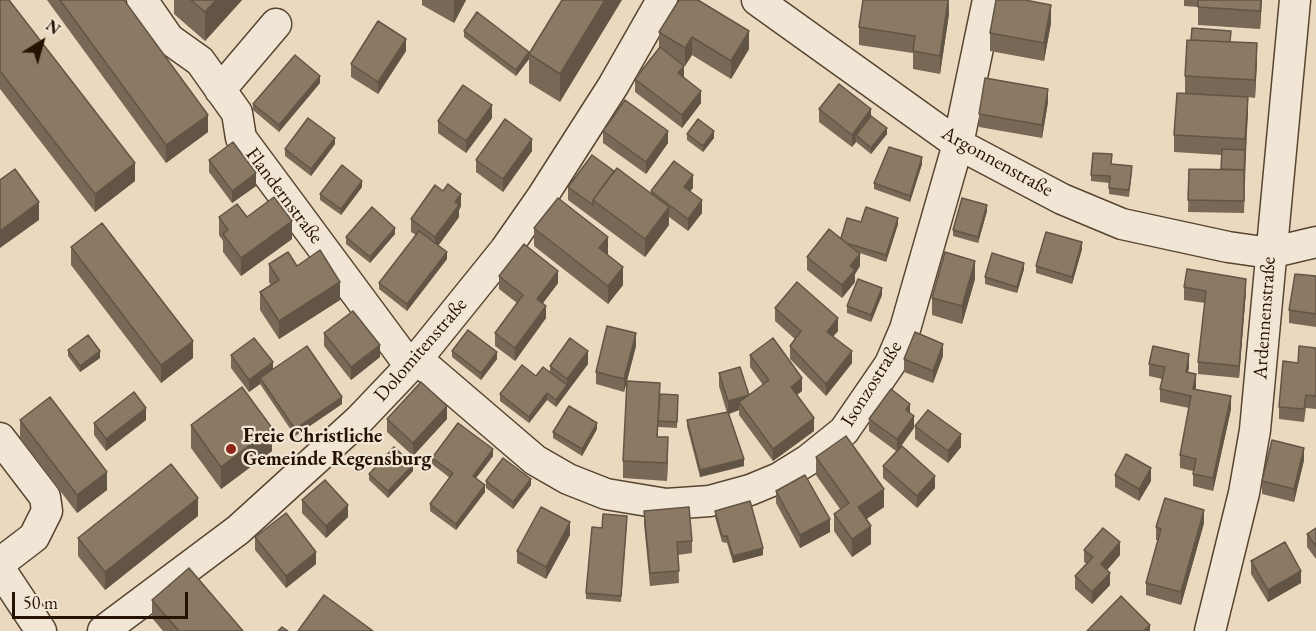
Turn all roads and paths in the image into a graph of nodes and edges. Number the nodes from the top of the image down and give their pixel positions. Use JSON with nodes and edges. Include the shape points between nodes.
{"nodes":[{"id":1,"x":142,"y":0,"type":"edge"},
{"id":2,"x":662,"y":0,"type":"edge"},
{"id":3,"x":757,"y":0,"type":"edge"},
{"id":4,"x":988,"y":0,"type":"edge"},
{"id":5,"x":1295,"y":0,"type":"edge"},
{"id":6,"x":276,"y":24,"type":"dead end"},
{"id":7,"x":220,"y":90,"type":"junction"},
{"id":8,"x":958,"y":144,"type":"junction"},
{"id":9,"x":1316,"y":242,"type":"edge"},
{"id":10,"x":1270,"y":253,"type":"junction"},
{"id":11,"x":413,"y":363,"type":"junction"},
{"id":12,"x":0,"y":438,"type":"edge"},
{"id":13,"x":0,"y":563,"type":"edge"},
{"id":14,"x":0,"y":569,"type":"edge"},
{"id":15,"x":41,"y":631,"type":"edge"},
{"id":16,"x":103,"y":631,"type":"edge"},
{"id":17,"x":1210,"y":631,"type":"edge"}],
"edges":[{"from":1,"to":7,"type":"street","name":"Flandernstraße","via":[[169,39],[200,62]]},
{"from":2,"to":11,"type":"street","name":"Dolomitenstraße","via":[[542,197],[505,250]]},
{"from":3,"to":8,"type":"street","name":"Argonnenstraße"},
{"from":4,"to":8,"type":"street","name":"Isonzostraße"},
{"from":5,"to":10,"type":"street","name":"Ardennenstraße"},
{"from":6,"to":7,"type":"street"},
{"from":7,"to":11,"type":"street","name":"Flandernstraße","via":[[237,113],[241,138]]},
{"from":8,"to":10,"type":"street","name":"Argonnenstraße","via":[[1062,199],[1122,224]]},
{"from":8,"to":11,"type":"street","name":"Isonzostraße","via":[[905,329],[890,364],[844,431],[808,460],[750,490],[710,501],[666,504],[606,494],[568,479],[536,460]]},
{"from":9,"to":10,"type":"street"},
{"from":10,"to":17,"type":"street","name":"Ardennenstraße","via":[[1255,430],[1244,493]]},
{"from":11,"to":16,"type":"street","name":"Dolomitenstraße","via":[[359,420],[238,530]]},
{"from":12,"to":13,"type":"street","via":[[45,497],[47,511],[34,537]]},
{"from":14,"to":15,"type":"street"}]}
